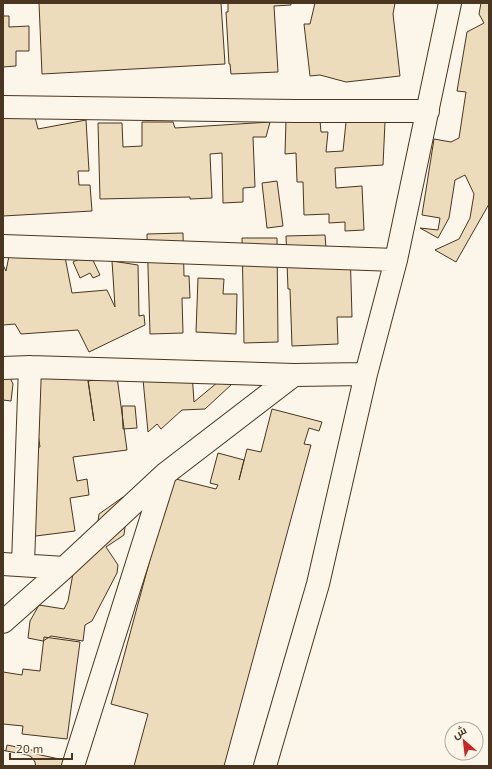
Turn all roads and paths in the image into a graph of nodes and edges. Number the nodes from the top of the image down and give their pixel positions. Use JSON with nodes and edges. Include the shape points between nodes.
{"nodes":[{"id":1,"x":450,"y":3,"type":"edge"},
{"id":2,"x":3,"y":107,"type":"edge"},
{"id":3,"x":428,"y":111,"type":"junction"},
{"id":4,"x":3,"y":246,"type":"edge"},
{"id":5,"x":396,"y":260,"type":"junction"},
{"id":6,"x":3,"y":368,"type":"edge"},
{"id":7,"x":30,"y":368,"type":"junction"},
{"id":8,"x":294,"y":374,"type":"junction"},
{"id":9,"x":366,"y":374,"type":"junction"},
{"id":10,"x":165,"y":474,"type":"junction"},
{"id":11,"x":13,"y":564,"type":"edge"},
{"id":12,"x":64,"y":568,"type":"junction"},
{"id":13,"x":3,"y":622,"type":"edge"},
{"id":14,"x":3,"y":762,"type":"edge"},
{"id":15,"x":24,"y":766,"type":"edge"},
{"id":16,"x":73,"y":766,"type":"edge"},
{"id":17,"x":264,"y":766,"type":"edge"}],
"edges":[{"from":1,"to":3,"type":"street"},
{"from":2,"to":3,"type":"street"},
{"from":3,"to":5,"type":"street"},
{"from":4,"to":5,"type":"street"},
{"from":5,"to":9,"type":"street"},
{"from":6,"to":7,"type":"street"},
{"from":7,"to":8,"type":"street"},
{"from":7,"to":11,"type":"street"},
{"from":8,"to":9,"type":"street"},
{"from":8,"to":10,"type":"street"},
{"from":9,"to":17,"type":"street","via":[[318,584]]},
{"from":10,"to":12,"type":"street"},
{"from":10,"to":16,"type":"street"},
{"from":11,"to":12,"type":"street"},
{"from":12,"to":13,"type":"street"},
{"from":14,"to":15,"type":"street"}]}
